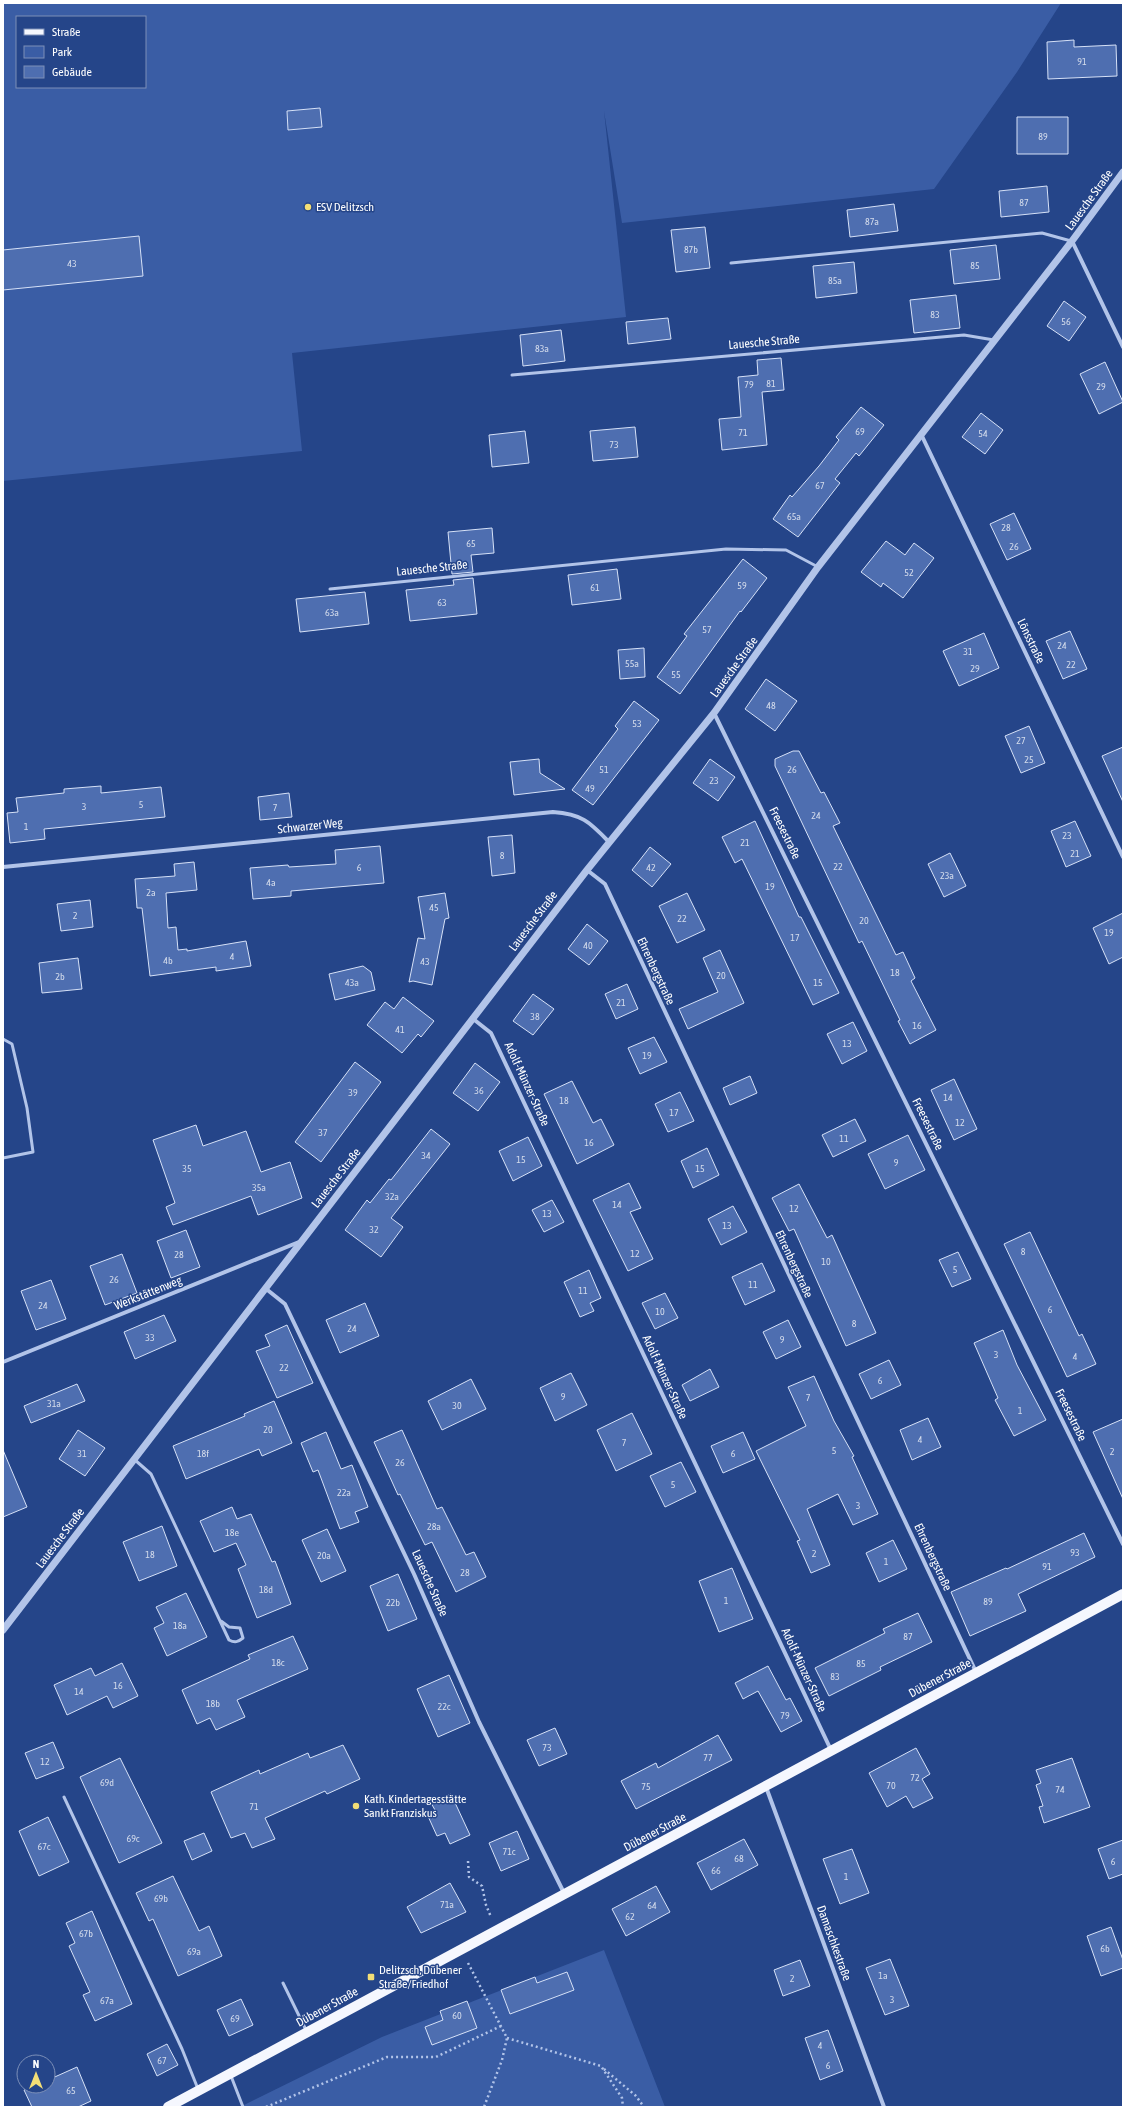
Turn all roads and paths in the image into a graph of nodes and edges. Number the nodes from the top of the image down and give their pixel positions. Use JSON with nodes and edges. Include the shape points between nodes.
{"nodes":[{"id":1,"x":1123,"y":172,"type":"edge"},
{"id":2,"x":1072,"y":241,"type":"junction"},
{"id":3,"x":731,"y":263,"type":"dead end"},
{"id":4,"x":994,"y":340,"type":"junction"},
{"id":5,"x":1123,"y":347,"type":"edge"},
{"id":6,"x":512,"y":376,"type":"dead end"},
{"id":7,"x":921,"y":434,"type":"junction"},
{"id":8,"x":818,"y":567,"type":"junction"},
{"id":9,"x":330,"y":589,"type":"dead end"},
{"id":10,"x":714,"y":713,"type":"junction"},
{"id":11,"x":609,"y":842,"type":"junction"},
{"id":12,"x":1123,"y":857,"type":"edge"},
{"id":13,"x":3,"y":867,"type":"edge"},
{"id":14,"x":587,"y":870,"type":"junction"},
{"id":15,"x":472,"y":1018,"type":"junction"},
{"id":16,"x":3,"y":1039,"type":"edge"},
{"id":17,"x":3,"y":1158,"type":"edge"},
{"id":18,"x":301,"y":1242,"type":"junction"},
{"id":19,"x":265,"y":1288,"type":"junction"},
{"id":20,"x":3,"y":1362,"type":"edge"},
{"id":21,"x":133,"y":1459,"type":"junction"},
{"id":22,"x":1123,"y":1544,"type":"edge"},
{"id":23,"x":1123,"y":1594,"type":"edge"},
{"id":24,"x":221,"y":1621,"type":"junction"},
{"id":25,"x":3,"y":1630,"type":"edge"},
{"id":26,"x":976,"y":1673,"type":"junction"},
{"id":27,"x":831,"y":1751,"type":"junction"},
{"id":28,"x":766,"y":1787,"type":"junction"},
{"id":29,"x":64,"y":1797,"type":"dead end"},
{"id":30,"x":468,"y":1861,"type":"dead end"},
{"id":31,"x":565,"y":1895,"type":"junction"},
{"id":32,"x":498,"y":1929,"type":"junction"},
{"id":33,"x":461,"y":1948,"type":"junction"},
{"id":34,"x":283,"y":1983,"type":"dead end"},
{"id":35,"x":501,"y":2026,"type":"junction"},
{"id":36,"x":307,"y":2032,"type":"junction"},
{"id":37,"x":507,"y":2038,"type":"junction"},
{"id":38,"x":601,"y":2066,"type":"junction"},
{"id":39,"x":230,"y":2074,"type":"junction"},
{"id":40,"x":199,"y":2091,"type":"junction"},
{"id":41,"x":168,"y":2107,"type":"edge"},
{"id":42,"x":243,"y":2107,"type":"edge"},
{"id":43,"x":266,"y":2107,"type":"edge"},
{"id":44,"x":484,"y":2107,"type":"edge"},
{"id":45,"x":622,"y":2107,"type":"edge"},
{"id":46,"x":644,"y":2107,"type":"edge"},
{"id":47,"x":884,"y":2107,"type":"edge"}],
"edges":[{"from":1,"to":2,"type":"street","name":"Lauesche Straße"},
{"from":2,"to":3,"type":"lane","name":"Lauesche Straße","via":[[1042,233]]},
{"from":2,"to":4,"type":"street","name":"Lauesche Straße"},
{"from":2,"to":5,"type":"street"},
{"from":4,"to":6,"type":"lane","name":"Lauesche Straße","via":[[964,335]]},
{"from":4,"to":7,"type":"street","name":"Lauesche Straße"},
{"from":7,"to":8,"type":"street","name":"Lauesche Straße"},
{"from":7,"to":12,"type":"street","name":"Lönsstraße"},
{"from":8,"to":9,"type":"lane","name":"Lauesche Straße","via":[[786,550],[726,549]]},
{"from":8,"to":10,"type":"street","name":"Lauesche Straße"},
{"from":10,"to":11,"type":"street","name":"Lauesche Straße"},
{"from":10,"to":22,"type":"street","name":"Freesestraße"},
{"from":11,"to":13,"type":"street","name":"Schwarzer Weg","via":[[592,824],[572,813],[553,812]]},
{"from":11,"to":14,"type":"street","name":"Lauesche Straße"},
{"from":14,"to":15,"type":"street","name":"Lauesche Straße"},
{"from":14,"to":26,"type":"street","name":"Ehrenbergstraße","via":[[604,884]]},
{"from":15,"to":18,"type":"street","name":"Lauesche Straße"},
{"from":15,"to":27,"type":"street","name":"Adolf-Münzer-Straße","via":[[492,1033]]},
{"from":16,"to":17,"type":"lane","via":[[12,1044],[27,1108],[32,1152]]},
{"from":18,"to":19,"type":"street","name":"Lauesche Straße"},
{"from":18,"to":20,"type":"street","name":"Werkstättenweg"},
{"from":19,"to":21,"type":"street","name":"Lauesche Straße"},
{"from":19,"to":31,"type":"street","name":"Lauesche Straße","via":[[285,1304],[414,1574],[479,1722]]},
{"from":21,"to":24,"type":"lane","via":[[151,1474]]},
{"from":21,"to":25,"type":"street","name":"Lauesche Straße"},
{"from":23,"to":26,"type":"main road","name":"Dübener Straße"},
{"from":24,"to":24,"type":"lane","via":[[229,1640],[233,1642],[243,1638],[240,1628],[229,1627]]},
{"from":26,"to":27,"type":"main road","name":"Dübener Straße"},
{"from":27,"to":28,"type":"main road","name":"Dübener Straße"},
{"from":28,"to":31,"type":"main road","name":"Dübener Straße"},
{"from":28,"to":47,"type":"street","name":"Damaschkestraße"},
{"from":29,"to":40,"type":"lane","via":[[182,2049]]},
{"from":30,"to":32,"type":"path","via":[[470,1877],[482,1886],[486,1905]]},
{"from":31,"to":32,"type":"main road","name":"Dübener Straße"},
{"from":32,"to":33,"type":"main road","name":"Dübener Straße"},
{"from":33,"to":35,"type":"path"},
{"from":33,"to":36,"type":"main road","name":"Dübener Straße"},
{"from":34,"to":36,"type":"lane"},
{"from":35,"to":37,"type":"path"},
{"from":35,"to":43,"type":"path","via":[[436,2057],[387,2058]]},
{"from":36,"to":39,"type":"main road","name":"Dübener Straße"},
{"from":37,"to":38,"type":"path"},
{"from":37,"to":44,"type":"path","via":[[502,2060]]},
{"from":38,"to":45,"type":"path","via":[[622,2098]]},
{"from":38,"to":46,"type":"path","via":[[636,2096]]},
{"from":39,"to":40,"type":"main road","name":"Dübener Straße"},
{"from":39,"to":42,"type":"lane"},
{"from":40,"to":41,"type":"main road","name":"Dübener Straße"}]}
